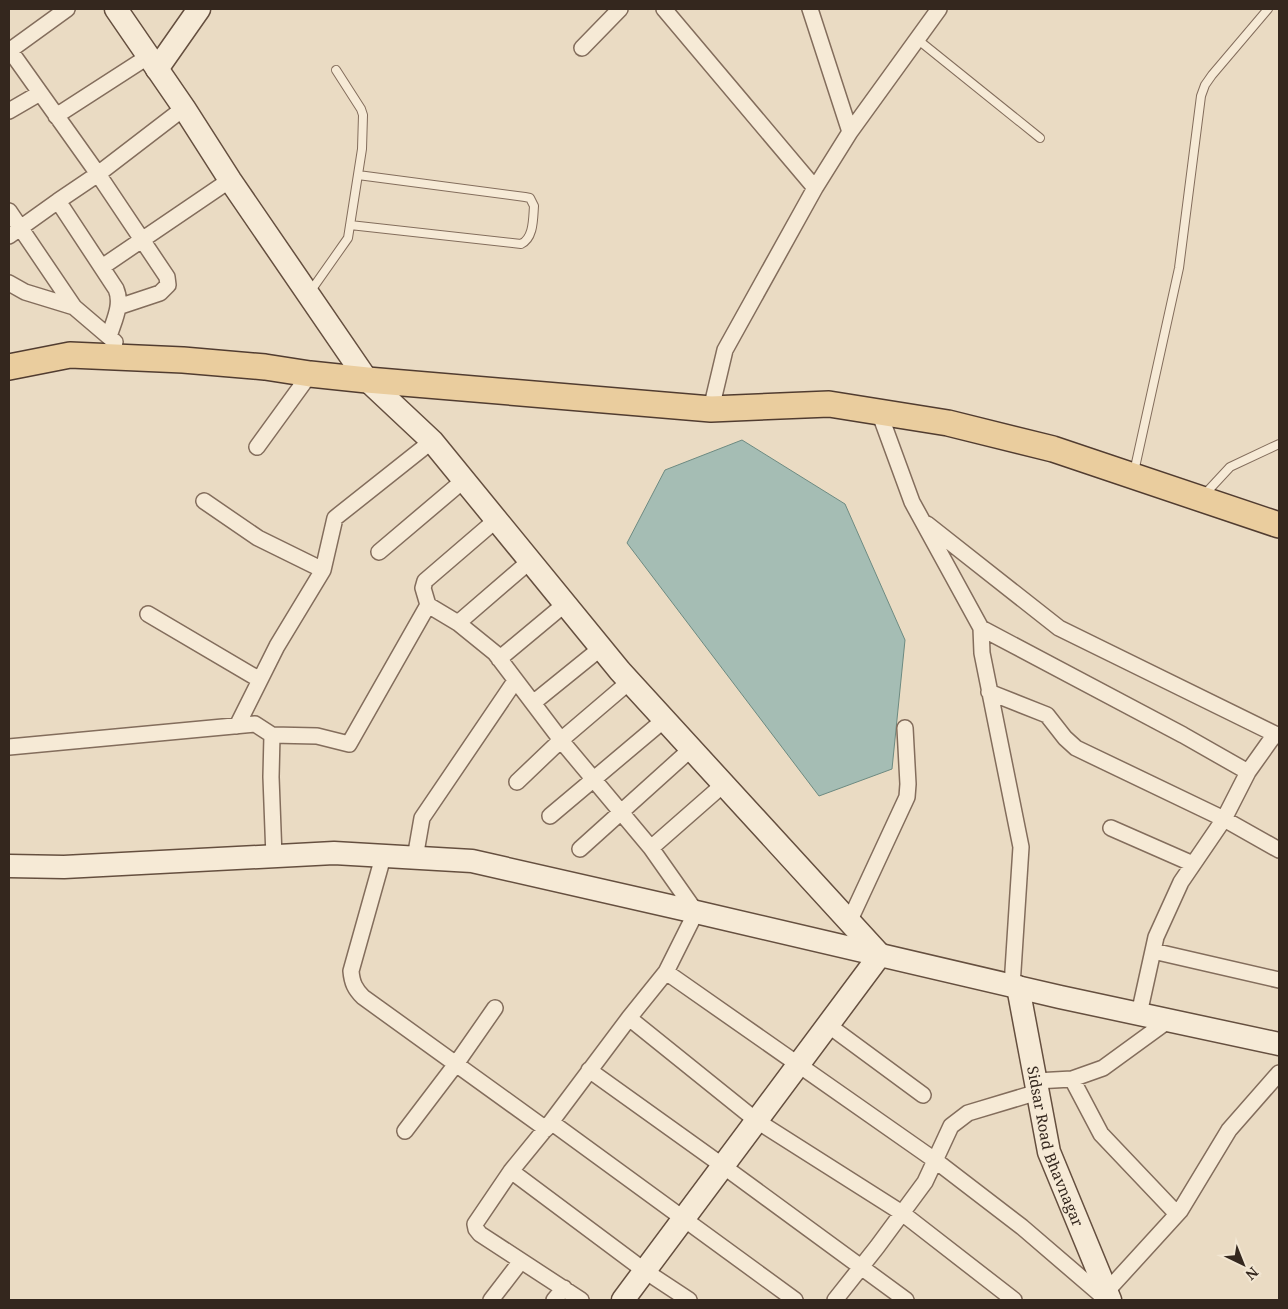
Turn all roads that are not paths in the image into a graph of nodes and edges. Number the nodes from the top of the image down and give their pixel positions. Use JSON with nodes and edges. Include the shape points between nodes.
{"nodes":[{"id":1,"x":67,"y":9,"type":"edge"},
{"id":2,"x":116,"y":9,"type":"edge"},
{"id":3,"x":199,"y":9,"type":"edge"},
{"id":4,"x":620,"y":9,"type":"edge"},
{"id":5,"x":664,"y":9,"type":"edge"},
{"id":6,"x":810,"y":9,"type":"edge"},
{"id":7,"x":939,"y":9,"type":"edge"},
{"id":8,"x":1268,"y":9,"type":"edge"},
{"id":9,"x":917,"y":39,"type":"junction"},
{"id":10,"x":582,"y":48,"type":"dead end"},
{"id":11,"x":9,"y":50,"type":"edge"},
{"id":12,"x":153,"y":62,"type":"junction"},
{"id":13,"x":336,"y":70,"type":"dead end"},
{"id":14,"x":40,"y":93,"type":"junction"},
{"id":15,"x":9,"y":111,"type":"edge"},
{"id":16,"x":56,"y":116,"type":"junction"},
{"id":17,"x":193,"y":122,"type":"junction"},
{"id":18,"x":850,"y":132,"type":"junction"},
{"id":19,"x":1040,"y":138,"type":"dead end"},
{"id":20,"x":98,"y":174,"type":"junction"},
{"id":21,"x":358,"y":175,"type":"junction"},
{"id":22,"x":230,"y":180,"type":"junction"},
{"id":23,"x":815,"y":188,"type":"junction"},
{"id":24,"x":58,"y":201,"type":"junction"},
{"id":25,"x":9,"y":211,"type":"edge"},
{"id":26,"x":350,"y":225,"type":"junction"},
{"id":27,"x":15,"y":232,"type":"edge"},
{"id":28,"x":142,"y":240,"type":"junction"},
{"id":29,"x":102,"y":268,"type":"junction"},
{"id":30,"x":9,"y":283,"type":"edge"},
{"id":31,"x":309,"y":294,"type":"junction"},
{"id":32,"x":74,"y":307,"type":"junction"},
{"id":33,"x":118,"y":307,"type":"junction"},
{"id":34,"x":109,"y":337,"type":"junction"},
{"id":35,"x":133,"y":358,"type":"junction"},
{"id":36,"x":9,"y":368,"type":"edge"},
{"id":37,"x":310,"y":374,"type":"junction"},
{"id":38,"x":367,"y":380,"type":"junction"},
{"id":39,"x":711,"y":409,"type":"junction"},
{"id":40,"x":879,"y":412,"type":"junction"},
{"id":41,"x":432,"y":441,"type":"junction"},
{"id":42,"x":1279,"y":444,"type":"edge"},
{"id":43,"x":257,"y":447,"type":"dead end"},
{"id":44,"x":1134,"y":475,"type":"junction"},
{"id":45,"x":464,"y":480,"type":"junction"},
{"id":46,"x":1201,"y":498,"type":"junction"},
{"id":47,"x":204,"y":502,"type":"dead end"},
{"id":48,"x":496,"y":520,"type":"junction"},
{"id":49,"x":922,"y":521,"type":"junction"},
{"id":50,"x":1279,"y":525,"type":"edge"},
{"id":51,"x":379,"y":552,"type":"dead end"},
{"id":52,"x":530,"y":561,"type":"junction"},
{"id":53,"x":322,"y":570,"type":"junction"},
{"id":54,"x":565,"y":604,"type":"junction"},
{"id":55,"x":428,"y":605,"type":"junction"},
{"id":56,"x":148,"y":614,"type":"dead end"},
{"id":57,"x":458,"y":623,"type":"junction"},
{"id":58,"x":981,"y":628,"type":"junction"},
{"id":59,"x":601,"y":648,"type":"junction"},
{"id":60,"x":499,"y":659,"type":"junction"},
{"id":61,"x":260,"y":680,"type":"junction"},
{"id":62,"x":515,"y":681,"type":"junction"},
{"id":63,"x":630,"y":682,"type":"junction"},
{"id":64,"x":990,"y":692,"type":"junction"},
{"id":65,"x":533,"y":703,"type":"junction"},
{"id":66,"x":664,"y":720,"type":"junction"},
{"id":67,"x":237,"y":726,"type":"junction"},
{"id":68,"x":905,"y":728,"type":"dead end"},
{"id":69,"x":272,"y":735,"type":"junction"},
{"id":70,"x":1277,"y":735,"type":"edge"},
{"id":71,"x":561,"y":740,"type":"junction"},
{"id":72,"x":9,"y":747,"type":"edge"},
{"id":73,"x":691,"y":749,"type":"junction"},
{"id":74,"x":1248,"y":772,"type":"junction"},
{"id":75,"x":593,"y":779,"type":"junction"},
{"id":76,"x":517,"y":782,"type":"dead end"},
{"id":77,"x":724,"y":784,"type":"junction"},
{"id":78,"x":621,"y":813,"type":"junction"},
{"id":79,"x":550,"y":816,"type":"dead end"},
{"id":80,"x":1224,"y":819,"type":"junction"},
{"id":81,"x":1111,"y":828,"type":"dead end"},
{"id":82,"x":651,"y":848,"type":"junction"},
{"id":83,"x":580,"y":849,"type":"dead end"},
{"id":84,"x":1279,"y":850,"type":"edge"},
{"id":85,"x":274,"y":856,"type":"junction"},
{"id":86,"x":383,"y":856,"type":"junction"},
{"id":87,"x":415,"y":858,"type":"junction"},
{"id":88,"x":1193,"y":864,"type":"junction"},
{"id":89,"x":9,"y":866,"type":"edge"},
{"id":90,"x":696,"y":912,"type":"junction"},
{"id":91,"x":850,"y":922,"type":"junction"},
{"id":92,"x":1153,"y":951,"type":"junction"},
{"id":93,"x":880,"y":955,"type":"junction"},
{"id":94,"x":666,"y":972,"type":"junction"},
{"id":95,"x":1279,"y":980,"type":"edge"},
{"id":96,"x":1015,"y":987,"type":"junction"},
{"id":97,"x":495,"y":1008,"type":"dead end"},
{"id":98,"x":1139,"y":1014,"type":"junction"},
{"id":99,"x":629,"y":1018,"type":"junction"},
{"id":100,"x":1169,"y":1020,"type":"junction"},
{"id":101,"x":828,"y":1025,"type":"junction"},
{"id":102,"x":1279,"y":1044,"type":"edge"},
{"id":103,"x":456,"y":1064,"type":"junction"},
{"id":104,"x":799,"y":1064,"type":"junction"},
{"id":105,"x":589,"y":1070,"type":"junction"},
{"id":106,"x":1279,"y":1073,"type":"edge"},
{"id":107,"x":1072,"y":1079,"type":"junction"},
{"id":108,"x":1037,"y":1087,"type":"junction"},
{"id":109,"x":923,"y":1096,"type":"dead end"},
{"id":110,"x":756,"y":1121,"type":"junction"},
{"id":111,"x":549,"y":1126,"type":"junction"},
{"id":112,"x":405,"y":1131,"type":"dead end"},
{"id":113,"x":936,"y":1161,"type":"junction"},
{"id":114,"x":723,"y":1166,"type":"junction"},
{"id":115,"x":511,"y":1171,"type":"junction"},
{"id":116,"x":902,"y":1214,"type":"junction"},
{"id":117,"x":1178,"y":1214,"type":"junction"},
{"id":118,"x":683,"y":1219,"type":"junction"},
{"id":119,"x":521,"y":1261,"type":"junction"},
{"id":120,"x":862,"y":1267,"type":"junction"},
{"id":121,"x":645,"y":1271,"type":"junction"},
{"id":122,"x":564,"y":1288,"type":"junction"},
{"id":123,"x":1108,"y":1297,"type":"edge"},
{"id":124,"x":491,"y":1300,"type":"edge"},
{"id":125,"x":554,"y":1300,"type":"edge"},
{"id":126,"x":581,"y":1300,"type":"edge"},
{"id":127,"x":623,"y":1300,"type":"edge"},
{"id":128,"x":689,"y":1300,"type":"edge"},
{"id":129,"x":795,"y":1300,"type":"edge"},
{"id":130,"x":835,"y":1300,"type":"edge"},
{"id":131,"x":906,"y":1300,"type":"edge"},
{"id":132,"x":1014,"y":1300,"type":"edge"}],
"edges":[{"from":1,"to":11,"type":"street"},
{"from":2,"to":12,"type":"main road"},
{"from":3,"to":12,"type":"main road"},
{"from":4,"to":10,"type":"street"},
{"from":5,"to":23,"type":"street"},
{"from":6,"to":18,"type":"street"},
{"from":7,"to":9,"type":"street"},
{"from":8,"to":44,"type":"lane","via":[[1212,75],[1201,96],[1179,268]]},
{"from":9,"to":18,"type":"street"},
{"from":9,"to":19,"type":"lane"},
{"from":11,"to":14,"type":"street"},
{"from":12,"to":16,"type":"street"},
{"from":12,"to":17,"type":"main road"},
{"from":13,"to":21,"type":"lane","via":[[363,115]]},
{"from":14,"to":15,"type":"street"},
{"from":14,"to":16,"type":"street"},
{"from":16,"to":20,"type":"street"},
{"from":17,"to":20,"type":"street"},
{"from":17,"to":22,"type":"main road"},
{"from":18,"to":23,"type":"street"},
{"from":20,"to":24,"type":"street"},
{"from":20,"to":28,"type":"street"},
{"from":21,"to":26,"type":"lane"},
{"from":21,"to":26,"type":"lane","via":[[530,198],[534,206],[530,236],[521,244]]},
{"from":22,"to":28,"type":"street"},
{"from":22,"to":31,"type":"main road"},
{"from":23,"to":39,"type":"street","via":[[725,350]]},
{"from":24,"to":27,"type":"street"},
{"from":24,"to":29,"type":"street"},
{"from":25,"to":27,"type":"street"},
{"from":26,"to":31,"type":"lane","via":[[346,244]]},
{"from":27,"to":32,"type":"street"},
{"from":28,"to":29,"type":"street"},
{"from":28,"to":33,"type":"street","via":[[168,277],[168,285],[160,293]]},
{"from":29,"to":33,"type":"street","via":[[119,296]]},
{"from":30,"to":32,"type":"street","via":[[25,292]]},
{"from":31,"to":38,"type":"main road"},
{"from":32,"to":34,"type":"street"},
{"from":33,"to":34,"type":"street"},
{"from":34,"to":35,"type":"street"},
{"from":35,"to":36,"type":"main road","via":[[70,355]]},
{"from":35,"to":37,"type":"main road","via":[[256,366]]},
{"from":37,"to":38,"type":"main road"},
{"from":37,"to":43,"type":"street"},
{"from":38,"to":39,"type":"main road"},
{"from":38,"to":41,"type":"main road"},
{"from":39,"to":40,"type":"main road","via":[[829,404]]},
{"from":40,"to":44,"type":"main road","via":[[948,423],[1053,448]]},
{"from":40,"to":49,"type":"street"},
{"from":41,"to":45,"type":"main road"},
{"from":41,"to":53,"type":"street","via":[[335,518]]},
{"from":42,"to":46,"type":"lane","via":[[1230,467]]},
{"from":44,"to":46,"type":"main road"},
{"from":45,"to":48,"type":"main road"},
{"from":45,"to":51,"type":"street"},
{"from":46,"to":50,"type":"main road"},
{"from":47,"to":53,"type":"street","via":[[258,538]]},
{"from":48,"to":52,"type":"main road"},
{"from":48,"to":55,"type":"street","via":[[425,581],[423,588]]},
{"from":49,"to":58,"type":"street"},
{"from":49,"to":70,"type":"street","via":[[1059,628]]},
{"from":52,"to":54,"type":"main road"},
{"from":52,"to":57,"type":"street"},
{"from":53,"to":61,"type":"street"},
{"from":54,"to":59,"type":"main road"},
{"from":54,"to":60,"type":"street"},
{"from":55,"to":57,"type":"street"},
{"from":55,"to":69,"type":"street","via":[[350,744],[317,736]]},
{"from":56,"to":61,"type":"street"},
{"from":57,"to":60,"type":"street"},
{"from":58,"to":64,"type":"street"},
{"from":58,"to":74,"type":"street"},
{"from":59,"to":63,"type":"main road"},
{"from":59,"to":65,"type":"street"},
{"from":60,"to":62,"type":"street"},
{"from":61,"to":67,"type":"street"},
{"from":62,"to":65,"type":"street"},
{"from":62,"to":87,"type":"street","via":[[422,818]]},
{"from":63,"to":66,"type":"main road"},
{"from":63,"to":71,"type":"street"},
{"from":64,"to":80,"type":"street","via":[[1047,715],[1076,748]]},
{"from":64,"to":96,"type":"street","via":[[1021,847]]},
{"from":65,"to":71,"type":"street"},
{"from":66,"to":73,"type":"main road"},
{"from":66,"to":75,"type":"street"},
{"from":67,"to":69,"type":"street","via":[[255,724]]},
{"from":67,"to":72,"type":"street"},
{"from":68,"to":91,"type":"street","via":[[907,797]]},
{"from":69,"to":85,"type":"street"},
{"from":70,"to":74,"type":"street"},
{"from":71,"to":75,"type":"street"},
{"from":71,"to":76,"type":"street"},
{"from":73,"to":77,"type":"main road"},
{"from":73,"to":78,"type":"street"},
{"from":74,"to":80,"type":"street"},
{"from":75,"to":78,"type":"street"},
{"from":75,"to":79,"type":"street"},
{"from":77,"to":82,"type":"street"},
{"from":77,"to":91,"type":"main road"},
{"from":78,"to":82,"type":"street"},
{"from":78,"to":83,"type":"street"},
{"from":80,"to":84,"type":"street"},
{"from":80,"to":88,"type":"street"},
{"from":81,"to":88,"type":"street"},
{"from":82,"to":90,"type":"street"},
{"from":85,"to":86,"type":"main road"},
{"from":85,"to":89,"type":"main road","via":[[64,867]]},
{"from":86,"to":87,"type":"main road"},
{"from":86,"to":103,"type":"street","via":[[351,971],[352,981],[363,997]]},
{"from":87,"to":90,"type":"main road","via":[[472,861]]},
{"from":88,"to":92,"type":"street","via":[[1181,882]]},
{"from":90,"to":93,"type":"main road"},
{"from":90,"to":94,"type":"street"},
{"from":91,"to":93,"type":"main road"},
{"from":92,"to":95,"type":"street"},
{"from":92,"to":98,"type":"street"},
{"from":93,"to":96,"type":"main road"},
{"from":93,"to":101,"type":"main road"},
{"from":94,"to":99,"type":"street"},
{"from":94,"to":104,"type":"street"},
{"from":96,"to":98,"type":"main road"},
{"from":96,"to":108,"type":"main road","name":"Sidsar Road Bhavnagar"},
{"from":97,"to":103,"type":"street"},
{"from":98,"to":100,"type":"main road"},
{"from":99,"to":105,"type":"street"},
{"from":99,"to":110,"type":"street"},
{"from":100,"to":102,"type":"main road"},
{"from":100,"to":107,"type":"street","via":[[1103,1068]]},
{"from":101,"to":104,"type":"main road"},
{"from":101,"to":109,"type":"street"},
{"from":103,"to":111,"type":"street"},
{"from":103,"to":112,"type":"street"},
{"from":104,"to":110,"type":"main road"},
{"from":104,"to":113,"type":"street"},
{"from":105,"to":111,"type":"street"},
{"from":105,"to":114,"type":"street"},
{"from":106,"to":117,"type":"street","via":[[1229,1130]]},
{"from":107,"to":108,"type":"street"},
{"from":107,"to":117,"type":"street","via":[[1101,1134]]},
{"from":108,"to":113,"type":"street","via":[[968,1112],[952,1126]]},
{"from":108,"to":123,"type":"main road","name":"Sidsar Road Bhavnagar","via":[[1049,1152]]},
{"from":110,"to":114,"type":"main road"},
{"from":110,"to":116,"type":"street"},
{"from":111,"to":115,"type":"street"},
{"from":111,"to":118,"type":"street"},
{"from":113,"to":116,"type":"street"},
{"from":113,"to":123,"type":"street"},
{"from":114,"to":118,"type":"main road"},
{"from":114,"to":120,"type":"street"},
{"from":115,"to":119,"type":"street","via":[[475,1224],[480,1234]]},
{"from":115,"to":121,"type":"street"},
{"from":116,"to":120,"type":"street"},
{"from":116,"to":132,"type":"street"},
{"from":117,"to":123,"type":"street"},
{"from":118,"to":121,"type":"main road"},
{"from":118,"to":129,"type":"street"},
{"from":119,"to":122,"type":"street"},
{"from":119,"to":124,"type":"street"},
{"from":120,"to":130,"type":"street"},
{"from":120,"to":131,"type":"street"},
{"from":121,"to":127,"type":"main road"},
{"from":121,"to":128,"type":"street"},
{"from":122,"to":125,"type":"street"},
{"from":122,"to":126,"type":"street"}]}
